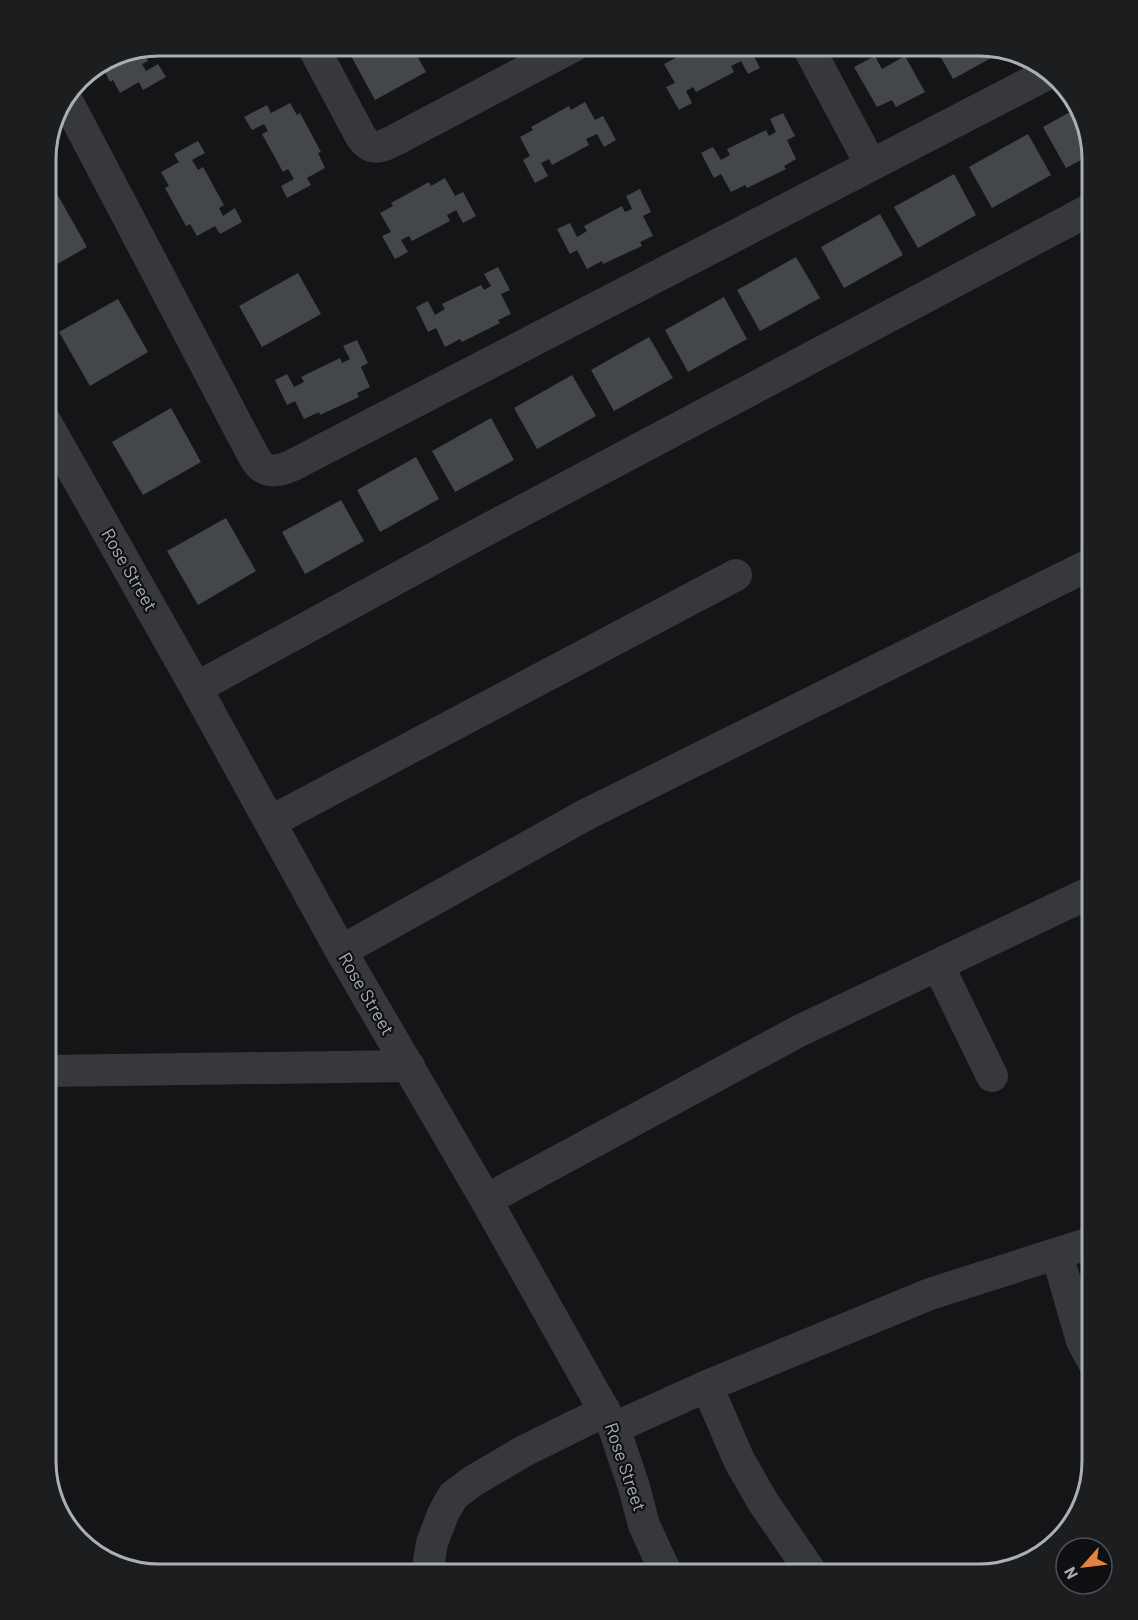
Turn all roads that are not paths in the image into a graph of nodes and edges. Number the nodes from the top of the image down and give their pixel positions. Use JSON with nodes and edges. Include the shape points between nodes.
{"nodes":[{"id":1,"x":318,"y":56,"type":"edge"},
{"id":2,"x":554,"y":56,"type":"edge"},
{"id":3,"x":813,"y":56,"type":"edge"},
{"id":4,"x":1042,"y":77,"type":"edge"},
{"id":5,"x":70,"y":107,"type":"edge"},
{"id":6,"x":871,"y":165,"type":"junction"},
{"id":7,"x":1082,"y":214,"type":"edge"},
{"id":8,"x":56,"y":441,"type":"edge"},
{"id":9,"x":1082,"y":568,"type":"edge"},
{"id":10,"x":736,"y":575,"type":"dead end"},
{"id":11,"x":196,"y":688,"type":"junction"},
{"id":12,"x":270,"y":822,"type":"junction"},
{"id":13,"x":1082,"y":896,"type":"edge"},
{"id":14,"x":341,"y":951,"type":"junction"},
{"id":15,"x":938,"y":965,"type":"junction"},
{"id":16,"x":409,"y":1066,"type":"junction"},
{"id":17,"x":56,"y":1071,"type":"edge"},
{"id":18,"x":992,"y":1076,"type":"dead end"},
{"id":19,"x":486,"y":1200,"type":"junction"},
{"id":20,"x":1082,"y":1246,"type":"edge"},
{"id":21,"x":1057,"y":1254,"type":"junction"},
{"id":22,"x":1082,"y":1341,"type":"edge"},
{"id":23,"x":707,"y":1386,"type":"junction"},
{"id":24,"x":610,"y":1419,"type":"junction"},
{"id":25,"x":429,"y":1564,"type":"edge"},
{"id":26,"x":662,"y":1564,"type":"edge"},
{"id":27,"x":805,"y":1564,"type":"edge"}],
"edges":[{"from":1,"to":2,"type":"street","via":[[360,135],[372,147],[397,139]]},
{"from":3,"to":6,"type":"street"},
{"from":4,"to":6,"type":"street"},
{"from":5,"to":6,"type":"street","via":[[242,434],[261,466],[274,472]]},
{"from":7,"to":11,"type":"street"},
{"from":8,"to":11,"type":"street","name":"Rose Street"},
{"from":9,"to":14,"type":"street","via":[[587,814]]},
{"from":10,"to":12,"type":"street"},
{"from":11,"to":12,"type":"street","name":"Rose Street"},
{"from":12,"to":14,"type":"street","name":"Rose Street"},
{"from":13,"to":15,"type":"street"},
{"from":14,"to":16,"type":"street","name":"Rose Street"},
{"from":15,"to":18,"type":"street"},
{"from":15,"to":19,"type":"street","via":[[799,1031]]},
{"from":16,"to":17,"type":"street"},
{"from":16,"to":19,"type":"street","name":"Rose Street"},
{"from":19,"to":24,"type":"street","name":"Rose Street"},
{"from":20,"to":21,"type":"street"},
{"from":21,"to":22,"type":"street"},
{"from":21,"to":23,"type":"street","via":[[930,1294]]},
{"from":23,"to":24,"type":"street"},
{"from":23,"to":27,"type":"street","via":[[739,1460]]},
{"from":24,"to":25,"type":"street","via":[[524,1451],[453,1496],[432,1544]]},
{"from":24,"to":26,"type":"street","name":"Rose Street","via":[[644,1526]]}]}
